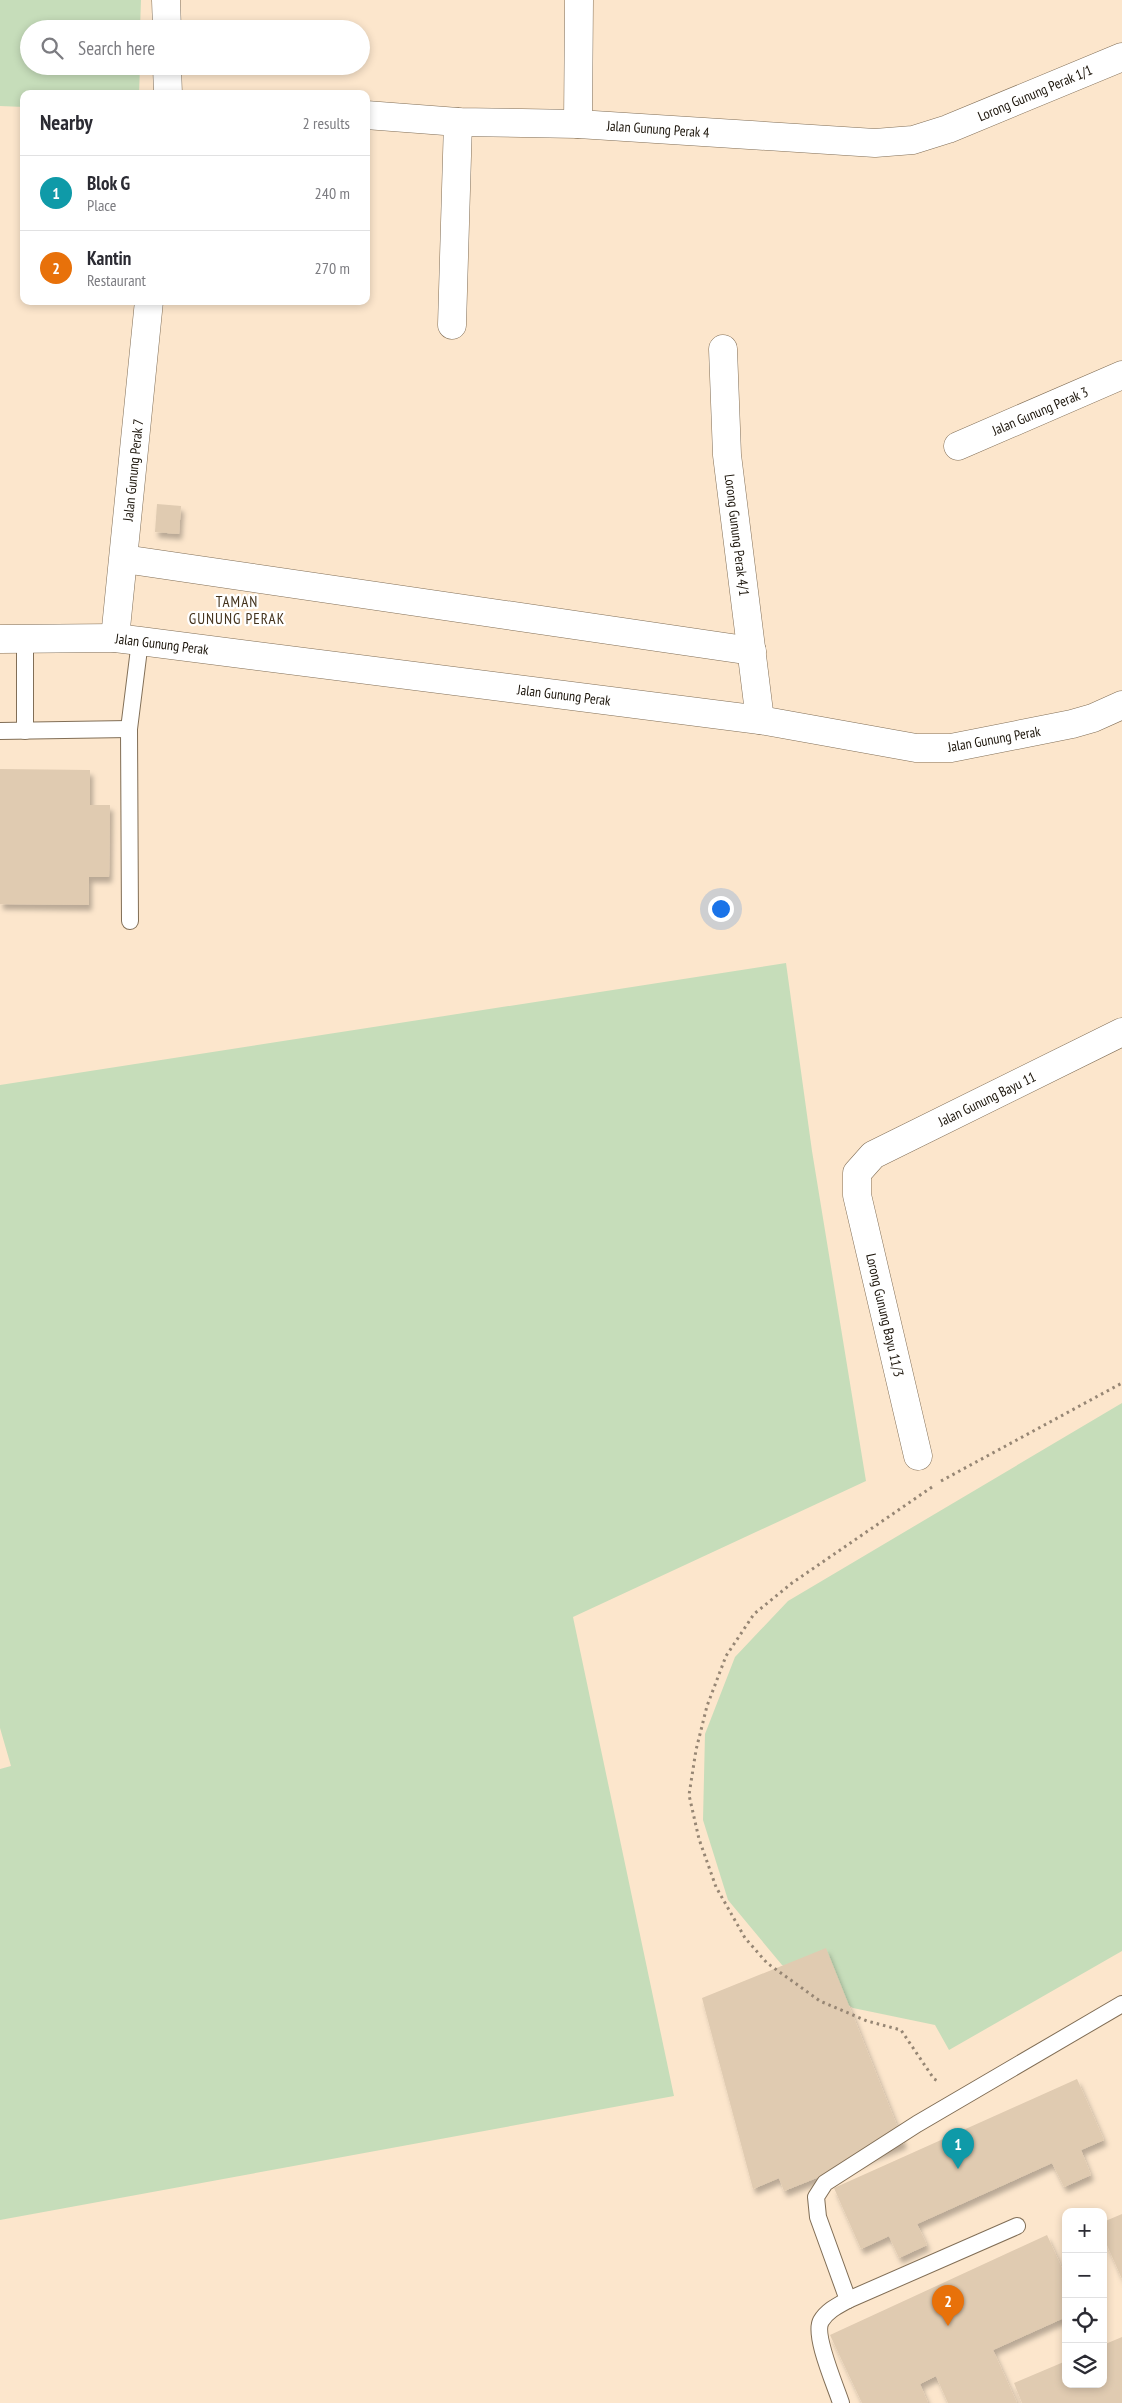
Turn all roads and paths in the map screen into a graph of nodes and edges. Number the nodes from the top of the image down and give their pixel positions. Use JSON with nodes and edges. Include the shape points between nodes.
{"nodes":[{"id":1,"x":166,"y":0,"type":"edge"},
{"id":2,"x":579,"y":0,"type":"edge"},
{"id":3,"x":167,"y":20,"type":"edge"},
{"id":4,"x":1122,"y":57,"type":"edge"},
{"id":5,"x":167,"y":75,"type":"edge"},
{"id":6,"x":168,"y":90,"type":"edge"},
{"id":7,"x":370,"y":115,"type":"edge"},
{"id":8,"x":458,"y":122,"type":"junction"},
{"id":9,"x":578,"y":124,"type":"junction"},
{"id":10,"x":948,"y":129,"type":"joint"},
{"id":11,"x":149,"y":305,"type":"edge"},
{"id":12,"x":452,"y":326,"type":"dead end"},
{"id":13,"x":723,"y":349,"type":"dead end"},
{"id":14,"x":1122,"y":375,"type":"edge"},
{"id":15,"x":958,"y":446,"type":"dead end"},
{"id":16,"x":124,"y":558,"type":"junction"},
{"id":17,"x":12,"y":639,"type":"edge"},
{"id":18,"x":128,"y":639,"type":"junction"},
{"id":19,"x":752,"y":651,"type":"junction"},
{"id":20,"x":1122,"y":705,"type":"edge"},
{"id":21,"x":760,"y":720,"type":"junction"},
{"id":22,"x":128,"y":729,"type":"junction"},
{"id":23,"x":25,"y":730,"type":"junction"},
{"id":24,"x":0,"y":731,"type":"edge"},
{"id":25,"x":130,"y":921,"type":"dead end"},
{"id":26,"x":1122,"y":1032,"type":"edge"},
{"id":27,"x":857,"y":1173,"type":"joint"},
{"id":28,"x":1122,"y":1382,"type":"edge"},
{"id":29,"x":918,"y":1456,"type":"dead end"},
{"id":30,"x":1122,"y":2004,"type":"edge"},
{"id":31,"x":965,"y":2096,"type":"junction"},
{"id":32,"x":1017,"y":2226,"type":"dead end"},
{"id":33,"x":848,"y":2300,"type":"junction"},
{"id":34,"x":841,"y":2403,"type":"edge"}],
"edges":[{"from":1,"to":3,"type":"street"},
{"from":2,"to":9,"type":"street"},
{"from":4,"to":10,"type":"street","name":"Lorong Gunung Perak 1/1"},
{"from":5,"to":6,"type":"street"},
{"from":7,"to":8,"type":"street","name":"Jalan Gunung Perak 4"},
{"from":8,"to":9,"type":"street","name":"Jalan Gunung Perak 4"},
{"from":8,"to":12,"type":"street"},
{"from":9,"to":10,"type":"street","name":"Jalan Gunung Perak 4","via":[[875,143],[913,140]]},
{"from":11,"to":16,"type":"street","name":"Jalan Gunung Perak 7"},
{"from":13,"to":19,"type":"street","name":"Lorong Gunung Perak 4/1","via":[[727,455]]},
{"from":14,"to":15,"type":"street","name":"Jalan Gunung Perak 3"},
{"from":16,"to":18,"type":"street","name":"Jalan Gunung Perak 7"},
{"from":16,"to":19,"type":"street"},
{"from":17,"to":18,"type":"street","name":"Jalan Gunung Perak"},
{"from":17,"to":23,"type":"lane"},
{"from":18,"to":21,"type":"street","name":"Jalan Gunung Perak"},
{"from":18,"to":22,"type":"lane"},
{"from":19,"to":21,"type":"street","name":"Lorong Gunung Perak 4/1"},
{"from":20,"to":21,"type":"street","name":"Jalan Gunung Perak","via":[[1072,724],[951,748],[916,748]]},
{"from":22,"to":23,"type":"lane"},
{"from":22,"to":25,"type":"lane"},
{"from":23,"to":24,"type":"lane"},
{"from":26,"to":27,"type":"street","name":"Jalan Gunung Bayu 11","via":[[873,1155]]},
{"from":27,"to":29,"type":"street","name":"Lorong Gunung Bayu 11/3","via":[[857,1195]]},
{"from":28,"to":31,"type":"path","via":[[940,1482],[792,1583],[754,1614],[726,1656],[707,1706],[696,1750],[689,1795],[699,1838],[716,1887],[745,1938],[766,1963],[820,2001],[867,2021],[901,2030],[934,2079]]},
{"from":30,"to":31,"type":"lane"},
{"from":31,"to":33,"type":"lane","via":[[825,2183],[816,2197],[818,2217]]},
{"from":32,"to":33,"type":"lane"},
{"from":33,"to":34,"type":"lane","via":[[829,2310],[819,2323],[819,2338]]}]}
